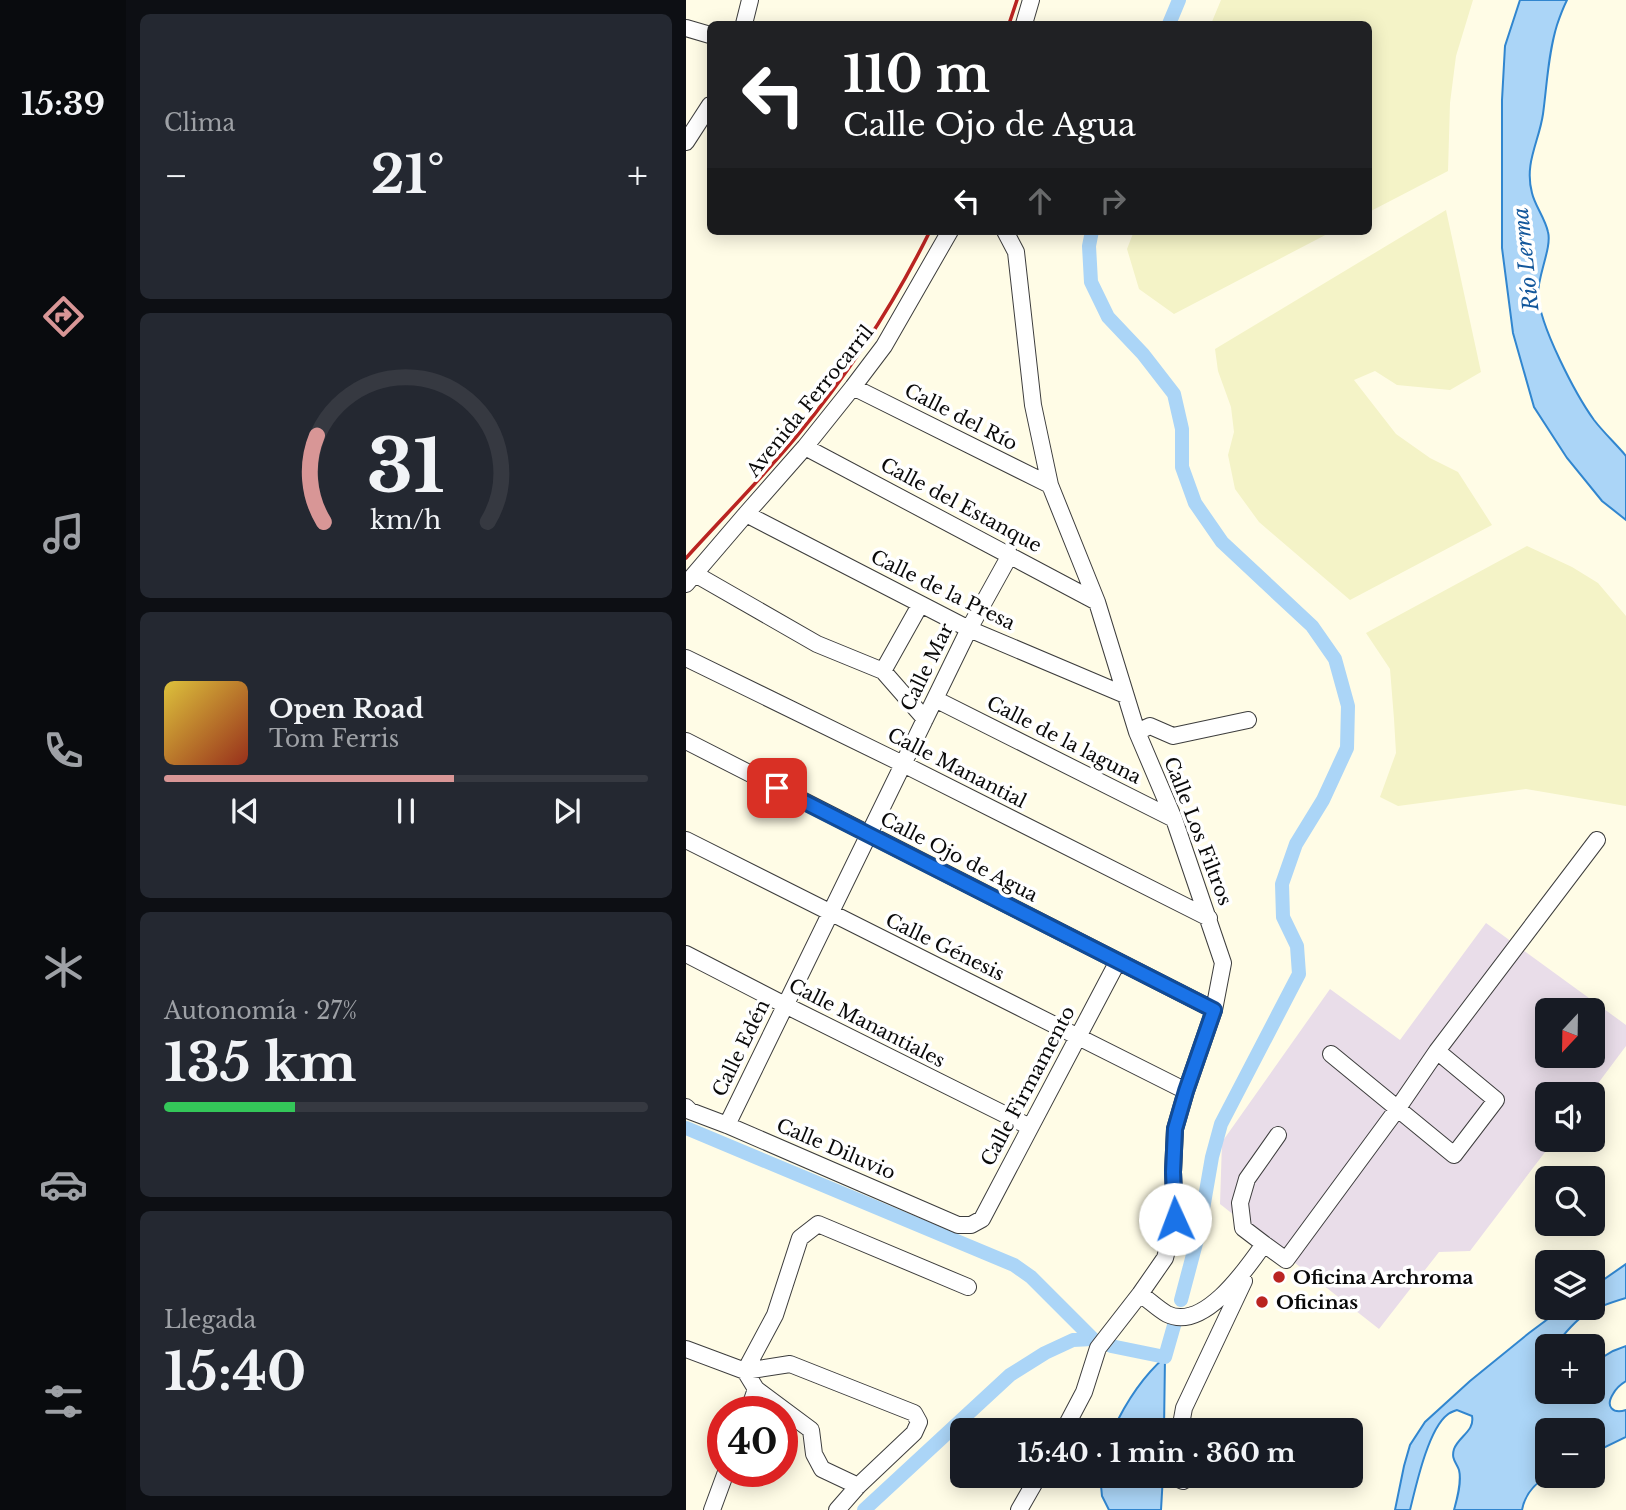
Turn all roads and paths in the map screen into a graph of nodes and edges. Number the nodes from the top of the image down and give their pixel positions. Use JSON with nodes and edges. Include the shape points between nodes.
{"nodes":[{"id":1,"x":750,"y":0,"type":"edge"},
{"id":2,"x":1031,"y":0,"type":"edge"},
{"id":3,"x":745,"y":21,"type":"edge"},
{"id":4,"x":1025,"y":21,"type":"edge"},
{"id":5,"x":686,"y":28,"type":"edge"},
{"id":6,"x":707,"y":34,"type":"edge"},
{"id":7,"x":707,"y":110,"type":"edge"},
{"id":8,"x":686,"y":142,"type":"edge"},
{"id":9,"x":948,"y":235,"type":"edge"},
{"id":10,"x":1007,"y":235,"type":"edge"},
{"id":11,"x":853,"y":387,"type":"junction"},
{"id":12,"x":805,"y":447,"type":"junction"},
{"id":13,"x":1050,"y":485,"type":"junction"},
{"id":14,"x":746,"y":514,"type":"junction"},
{"id":15,"x":1010,"y":555,"type":"junction"},
{"id":16,"x":691,"y":579,"type":"edge"},
{"id":17,"x":1097,"y":602,"type":"junction"},
{"id":18,"x":920,"y":605,"type":"junction"},
{"id":19,"x":969,"y":629,"type":"junction"},
{"id":20,"x":686,"y":658,"type":"edge"},
{"id":21,"x":883,"y":670,"type":"junction"},
{"id":22,"x":1125,"y":695,"type":"junction"},
{"id":23,"x":935,"y":699,"type":"junction"},
{"id":24,"x":925,"y":719,"type":"junction"},
{"id":25,"x":1248,"y":720,"type":"dead end"},
{"id":26,"x":1138,"y":732,"type":"junction"},
{"id":27,"x":686,"y":741,"type":"edge"},
{"id":28,"x":903,"y":764,"type":"junction"},
{"id":29,"x":1174,"y":819,"type":"junction"},
{"id":30,"x":869,"y":835,"type":"junction"},
{"id":31,"x":686,"y":840,"type":"edge"},
{"id":32,"x":1597,"y":840,"type":"dead end"},
{"id":33,"x":830,"y":914,"type":"junction"},
{"id":34,"x":1209,"y":918,"type":"junction"},
{"id":35,"x":686,"y":954,"type":"edge"},
{"id":36,"x":1118,"y":961,"type":"junction"},
{"id":37,"x":785,"y":1005,"type":"junction"},
{"id":38,"x":1214,"y":1010,"type":"junction"},
{"id":39,"x":1077,"y":1037,"type":"junction"},
{"id":40,"x":1437,"y":1051,"type":"junction"},
{"id":41,"x":1331,"y":1054,"type":"dead end"},
{"id":42,"x":1186,"y":1091,"type":"junction"},
{"id":43,"x":686,"y":1107,"type":"edge"},
{"id":44,"x":1398,"y":1108,"type":"junction"},
{"id":45,"x":727,"y":1125,"type":"junction"},
{"id":46,"x":1030,"y":1127,"type":"junction"},
{"id":47,"x":1278,"y":1135,"type":"dead end"},
{"id":48,"x":971,"y":1225,"type":"joint"},
{"id":49,"x":1260,"y":1249,"type":"junction"},
{"id":50,"x":968,"y":1287,"type":"dead end"},
{"id":51,"x":1140,"y":1294,"type":"junction"},
{"id":52,"x":686,"y":1349,"type":"edge"},
{"id":53,"x":744,"y":1371,"type":"junction"},
{"id":54,"x":756,"y":1389,"type":"junction"},
{"id":55,"x":754,"y":1396,"type":"edge"},
{"id":56,"x":1070,"y":1418,"type":"edge"},
{"id":57,"x":1182,"y":1418,"type":"edge"},
{"id":58,"x":858,"y":1486,"type":"junction"},
{"id":59,"x":720,"y":1487,"type":"edge"},
{"id":60,"x":1031,"y":1488,"type":"edge"},
{"id":61,"x":712,"y":1510,"type":"edge"},
{"id":62,"x":837,"y":1510,"type":"edge"},
{"id":63,"x":1018,"y":1510,"type":"edge"}],
"edges":[{"from":1,"to":3,"type":"street"},
{"from":2,"to":4,"type":"street"},
{"from":5,"to":6,"type":"street"},
{"from":7,"to":8,"type":"street"},
{"from":9,"to":11,"type":"street","name":"Avenida Ferrocarril","via":[[884,346]]},
{"from":10,"to":13,"type":"street","name":"Calle Los Filtros","via":[[1016,252],[1033,405]]},
{"from":11,"to":12,"type":"street","name":"Avenida Ferrocarril"},
{"from":11,"to":13,"type":"street","name":"Calle del Río"},
{"from":12,"to":14,"type":"street","name":"Avenida Ferrocarril"},
{"from":12,"to":15,"type":"street","name":"Calle del Estanque"},
{"from":13,"to":17,"type":"street","name":"Calle Los Filtros"},
{"from":14,"to":16,"type":"street","name":"Avenida Ferrocarril"},
{"from":14,"to":18,"type":"street","name":"Calle de la Presa"},
{"from":15,"to":17,"type":"street","name":"Calle del Estanque"},
{"from":15,"to":19,"type":"street","name":"Calle Mar"},
{"from":16,"to":21,"type":"street","via":[[817,645]]},
{"from":17,"to":22,"type":"street","name":"Calle Los Filtros"},
{"from":18,"to":19,"type":"street","name":"Calle de la Presa"},
{"from":18,"to":21,"type":"street"},
{"from":19,"to":22,"type":"street","name":"Calle de la Presa"},
{"from":19,"to":23,"type":"street","name":"Calle Mar"},
{"from":20,"to":28,"type":"street","name":"Calle Manantial"},
{"from":21,"to":24,"type":"street"},
{"from":22,"to":26,"type":"street","name":"Calle Los Filtros"},
{"from":23,"to":24,"type":"street","name":"Calle Mar"},
{"from":23,"to":29,"type":"street","name":"Calle de la laguna"},
{"from":24,"to":28,"type":"street","name":"Calle Mar"},
{"from":25,"to":26,"type":"street","via":[[1173,736],[1150,726]]},
{"from":26,"to":29,"type":"street","name":"Calle Los Filtros"},
{"from":27,"to":30,"type":"street","name":"Calle Ojo de Agua"},
{"from":28,"to":30,"type":"street","name":"Calle Mar"},
{"from":28,"to":34,"type":"street","name":"Calle Manantial"},
{"from":29,"to":34,"type":"street","name":"Calle Los Filtros"},
{"from":30,"to":33,"type":"street","name":"Calle Mar"},
{"from":30,"to":36,"type":"street","name":"Calle Ojo de Agua"},
{"from":31,"to":33,"type":"street","name":"Calle Génesis"},
{"from":32,"to":40,"type":"street"},
{"from":33,"to":37,"type":"street","name":"Calle Edén"},
{"from":33,"to":39,"type":"street","name":"Calle Génesis"},
{"from":34,"to":38,"type":"street","name":"Calle Los Filtros","via":[[1223,963]]},
{"from":35,"to":37,"type":"street","name":"Calle Manantiales"},
{"from":36,"to":38,"type":"street","name":"Calle Ojo de Agua"},
{"from":36,"to":39,"type":"street","name":"Calle Firmamento"},
{"from":37,"to":45,"type":"street","name":"Calle Edén"},
{"from":37,"to":46,"type":"street","name":"Calle Manantiales"},
{"from":38,"to":42,"type":"street","name":"Calle Los Filtros"},
{"from":39,"to":42,"type":"street","name":"Calle Génesis"},
{"from":39,"to":46,"type":"street","name":"Calle Firmamento"},
{"from":40,"to":44,"type":"street"},
{"from":40,"to":44,"type":"street","via":[[1496,1100],[1454,1155]]},
{"from":41,"to":44,"type":"street"},
{"from":42,"to":51,"type":"street","name":"Calle Los Filtros","via":[[1175,1129],[1175,1219],[1165,1258]]},
{"from":43,"to":45,"type":"street","name":"Calle Diluvio"},
{"from":44,"to":49,"type":"street","via":[[1286,1260]]},
{"from":45,"to":48,"type":"street","name":"Calle Diluvio","via":[[958,1225]]},
{"from":46,"to":48,"type":"street","name":"Calle Firmamento","via":[[982,1219]]},
{"from":47,"to":49,"type":"street","via":[[1247,1179],[1240,1203],[1243,1228]]},
{"from":49,"to":51,"type":"street","via":[[1228,1290],[1197,1313],[1168,1315]]},
{"from":49,"to":57,"type":"street"},
{"from":50,"to":53,"type":"street","via":[[818,1224],[800,1238],[775,1315]]},
{"from":51,"to":56,"type":"street","name":"Calle Los Filtros","via":[[1098,1348]]},
{"from":52,"to":53,"type":"street"},
{"from":53,"to":54,"type":"street"},
{"from":53,"to":58,"type":"street","via":[[790,1364],[914,1413],[919,1422],[914,1433]]},
{"from":54,"to":55,"type":"street"},
{"from":54,"to":58,"type":"street","via":[[811,1430],[814,1454],[822,1469]]},
{"from":58,"to":62,"type":"street"},
{"from":59,"to":61,"type":"street"},
{"from":60,"to":63,"type":"street"}]}
